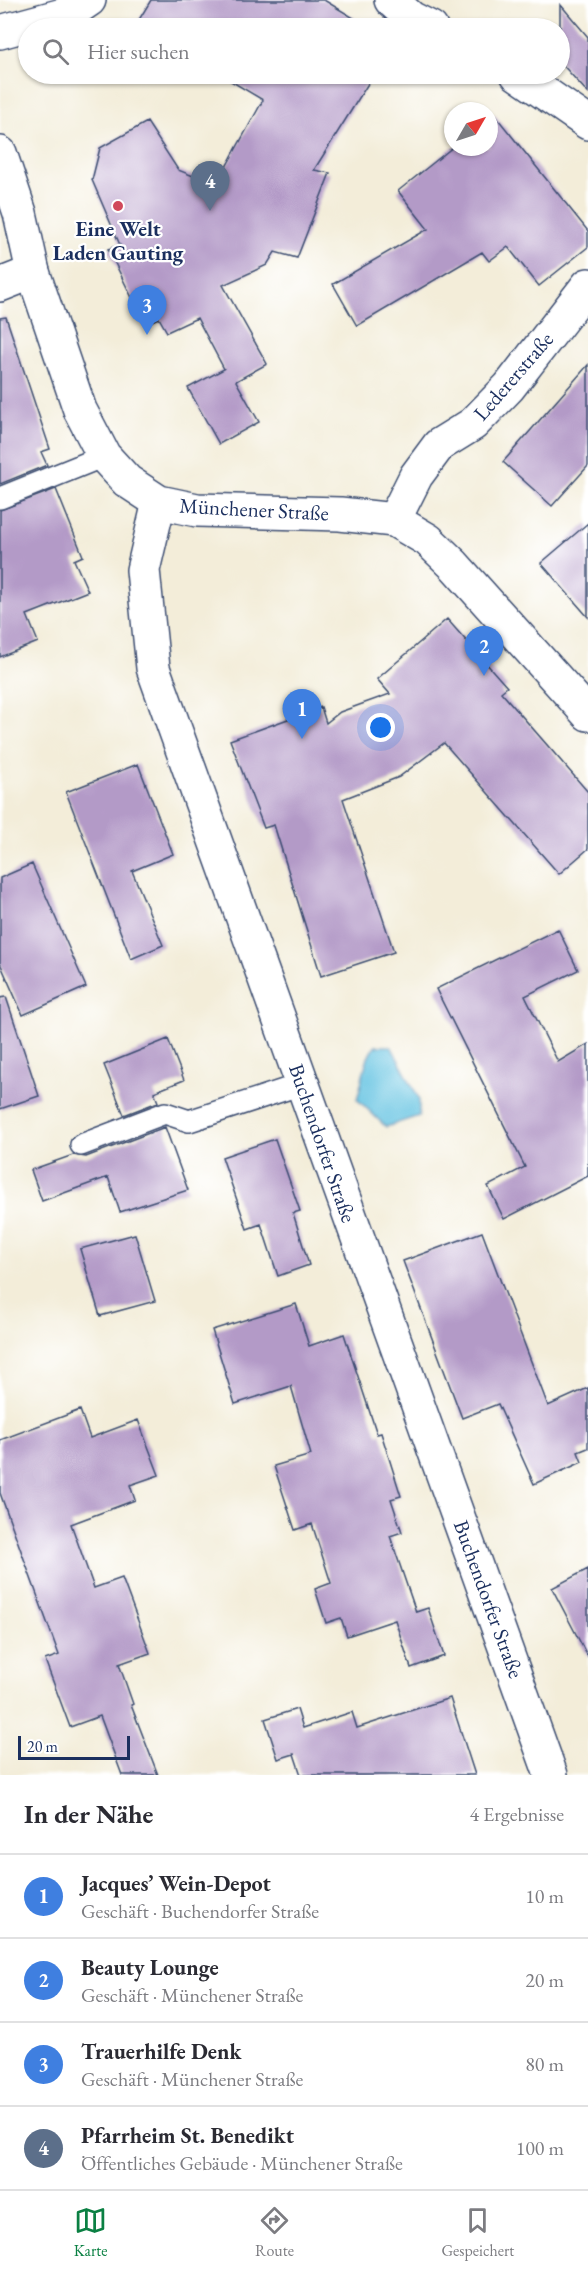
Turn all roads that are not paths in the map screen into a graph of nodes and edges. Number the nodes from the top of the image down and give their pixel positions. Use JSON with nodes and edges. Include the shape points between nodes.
{"nodes":[{"id":1,"x":89,"y":0,"type":"edge"},
{"id":2,"x":391,"y":0,"type":"edge"},
{"id":3,"x":52,"y":18,"type":"edge"},
{"id":4,"x":411,"y":18,"type":"edge"},
{"id":5,"x":18,"y":27,"type":"edge"},
{"id":6,"x":0,"y":32,"type":"edge"},
{"id":7,"x":531,"y":84,"type":"edge"},
{"id":8,"x":588,"y":123,"type":"edge"},
{"id":9,"x":0,"y":153,"type":"edge"},
{"id":10,"x":33,"y":272,"type":"junction"},
{"id":11,"x":0,"y":285,"type":"edge"},
{"id":12,"x":588,"y":285,"type":"edge"},
{"id":13,"x":104,"y":456,"type":"junction"},
{"id":14,"x":0,"y":498,"type":"edge"},
{"id":15,"x":159,"y":502,"type":"junction"},
{"id":16,"x":394,"y":520,"type":"junction"},
{"id":17,"x":588,"y":714,"type":"edge"},
{"id":18,"x":303,"y":1084,"type":"junction"},
{"id":19,"x":81,"y":1145,"type":"dead end"},
{"id":20,"x":551,"y":1775,"type":"edge"}],
"edges":[{"from":1,"to":3,"type":"street","via":[[70,13]]},
{"from":2,"to":4,"type":"street"},
{"from":5,"to":6,"type":"street"},
{"from":7,"to":8,"type":"street"},
{"from":9,"to":10,"type":"street","name":"Münchener Straße","via":[[20,213]]},
{"from":10,"to":11,"type":"street"},
{"from":10,"to":13,"type":"street","name":"Münchener Straße","via":[[80,410]]},
{"from":12,"to":16,"type":"street","name":"Ledererstraße","via":[[509,387],[472,424],[439,446],[416,476]]},
{"from":13,"to":14,"type":"lane"},
{"from":13,"to":15,"type":"street","name":"Münchener Straße","via":[[127,481]]},
{"from":15,"to":16,"type":"street","name":"Münchener Straße","via":[[197,510],[340,514]]},
{"from":15,"to":18,"type":"street","name":"Buchendorfer Straße","via":[[143,570],[153,668]]},
{"from":16,"to":17,"type":"street","name":"Münchener Straße","via":[[428,540],[454,565]]},
{"from":18,"to":19,"type":"lane","via":[[189,1121],[165,1113]]},
{"from":18,"to":20,"type":"street","name":"Buchendorfer Straße"}]}
